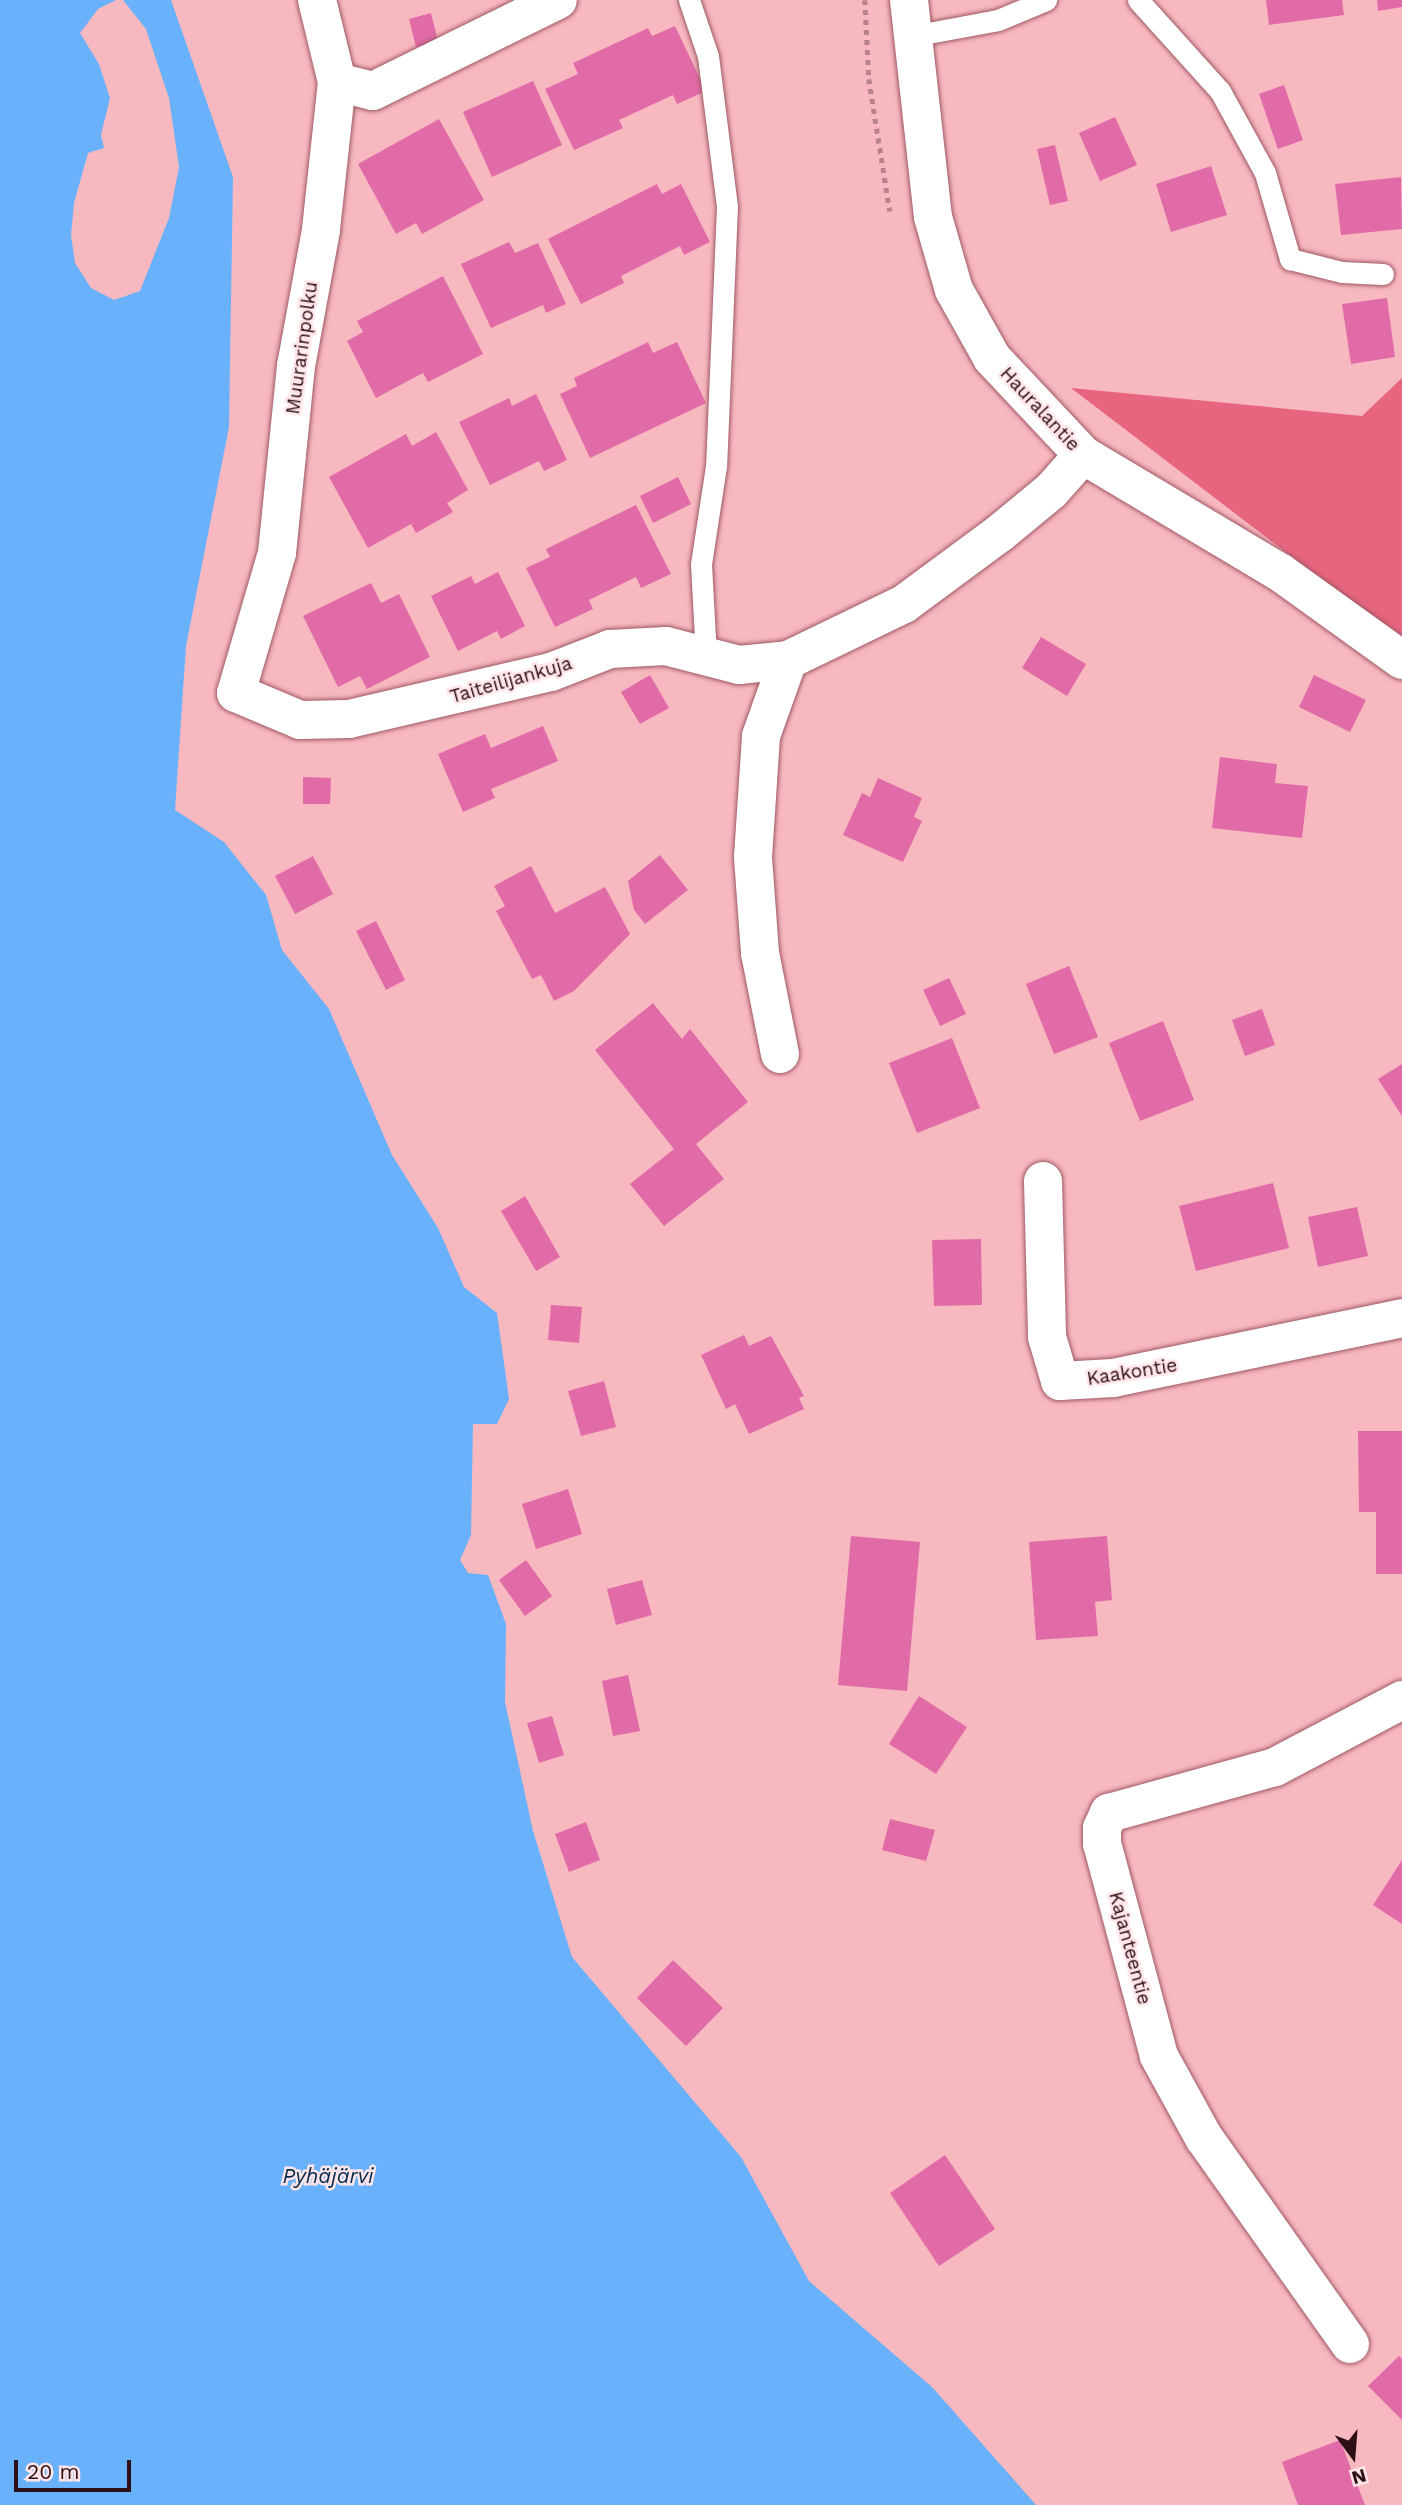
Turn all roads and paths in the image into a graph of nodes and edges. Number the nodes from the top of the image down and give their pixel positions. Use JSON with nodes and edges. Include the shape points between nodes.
{"nodes":[{"id":1,"x":317,"y":0,"type":"edge"},
{"id":2,"x":558,"y":0,"type":"edge"},
{"id":3,"x":689,"y":0,"type":"edge"},
{"id":4,"x":1046,"y":0,"type":"edge"},
{"id":5,"x":1138,"y":0,"type":"edge"},
{"id":6,"x":911,"y":18,"type":"edge"},
{"id":7,"x":337,"y":82,"type":"junction"},
{"id":8,"x":1383,"y":274,"type":"dead end"},
{"id":9,"x":1083,"y":455,"type":"junction"},
{"id":10,"x":706,"y":656,"type":"junction"},
{"id":11,"x":788,"y":660,"type":"junction"},
{"id":12,"x":1402,"y":660,"type":"edge"},
{"id":13,"x":236,"y":693,"type":"joint"},
{"id":14,"x":780,"y":1054,"type":"dead end"},
{"id":15,"x":1043,"y":1181,"type":"dead end"},
{"id":16,"x":1402,"y":1318,"type":"edge"},
{"id":17,"x":1402,"y":1700,"type":"edge"},
{"id":18,"x":1350,"y":2344,"type":"dead end"}],
"edges":[{"from":1,"to":7,"type":"street","name":"Muurarinpolku"},
{"from":2,"to":7,"type":"street","via":[[373,91]]},
{"from":3,"to":10,"type":"lane","via":[[708,55],[727,206],[716,466],[701,564]]},
{"from":4,"to":6,"type":"lane","via":[[999,20]]},
{"from":5,"to":8,"type":"lane","via":[[1220,91],[1265,173],[1290,259],[1342,272]]},
{"from":6,"to":9,"type":"street","name":"Hauralantie","via":[[933,217],[954,290],[992,358]]},
{"from":7,"to":13,"type":"street","name":"Muurarinpolku","via":[[321,230],[296,366],[277,553]]},
{"from":9,"to":11,"type":"street","name":"Taiteilijankuja","via":[[1051,491],[1000,534],[904,604]]},
{"from":9,"to":12,"type":"street","name":"Hauralantie","via":[[1281,573]]},
{"from":10,"to":11,"type":"street","name":"Taiteilijankuja","via":[[739,665]]},
{"from":10,"to":13,"type":"street","name":"Taiteilijankuja","via":[[666,646],[610,649],[551,672],[349,719],[299,720]]},
{"from":11,"to":14,"type":"street","via":[[761,736],[753,857],[761,953]]},
{"from":15,"to":16,"type":"street","name":"Kaakontie","via":[[1047,1337],[1051,1363],[1060,1381],[1113,1378]]},
{"from":17,"to":18,"type":"street","name":"Kajanteentie","via":[[1275,1768],[1109,1813],[1102,1828],[1102,1844],[1159,2056],[1204,2138]]}]}
